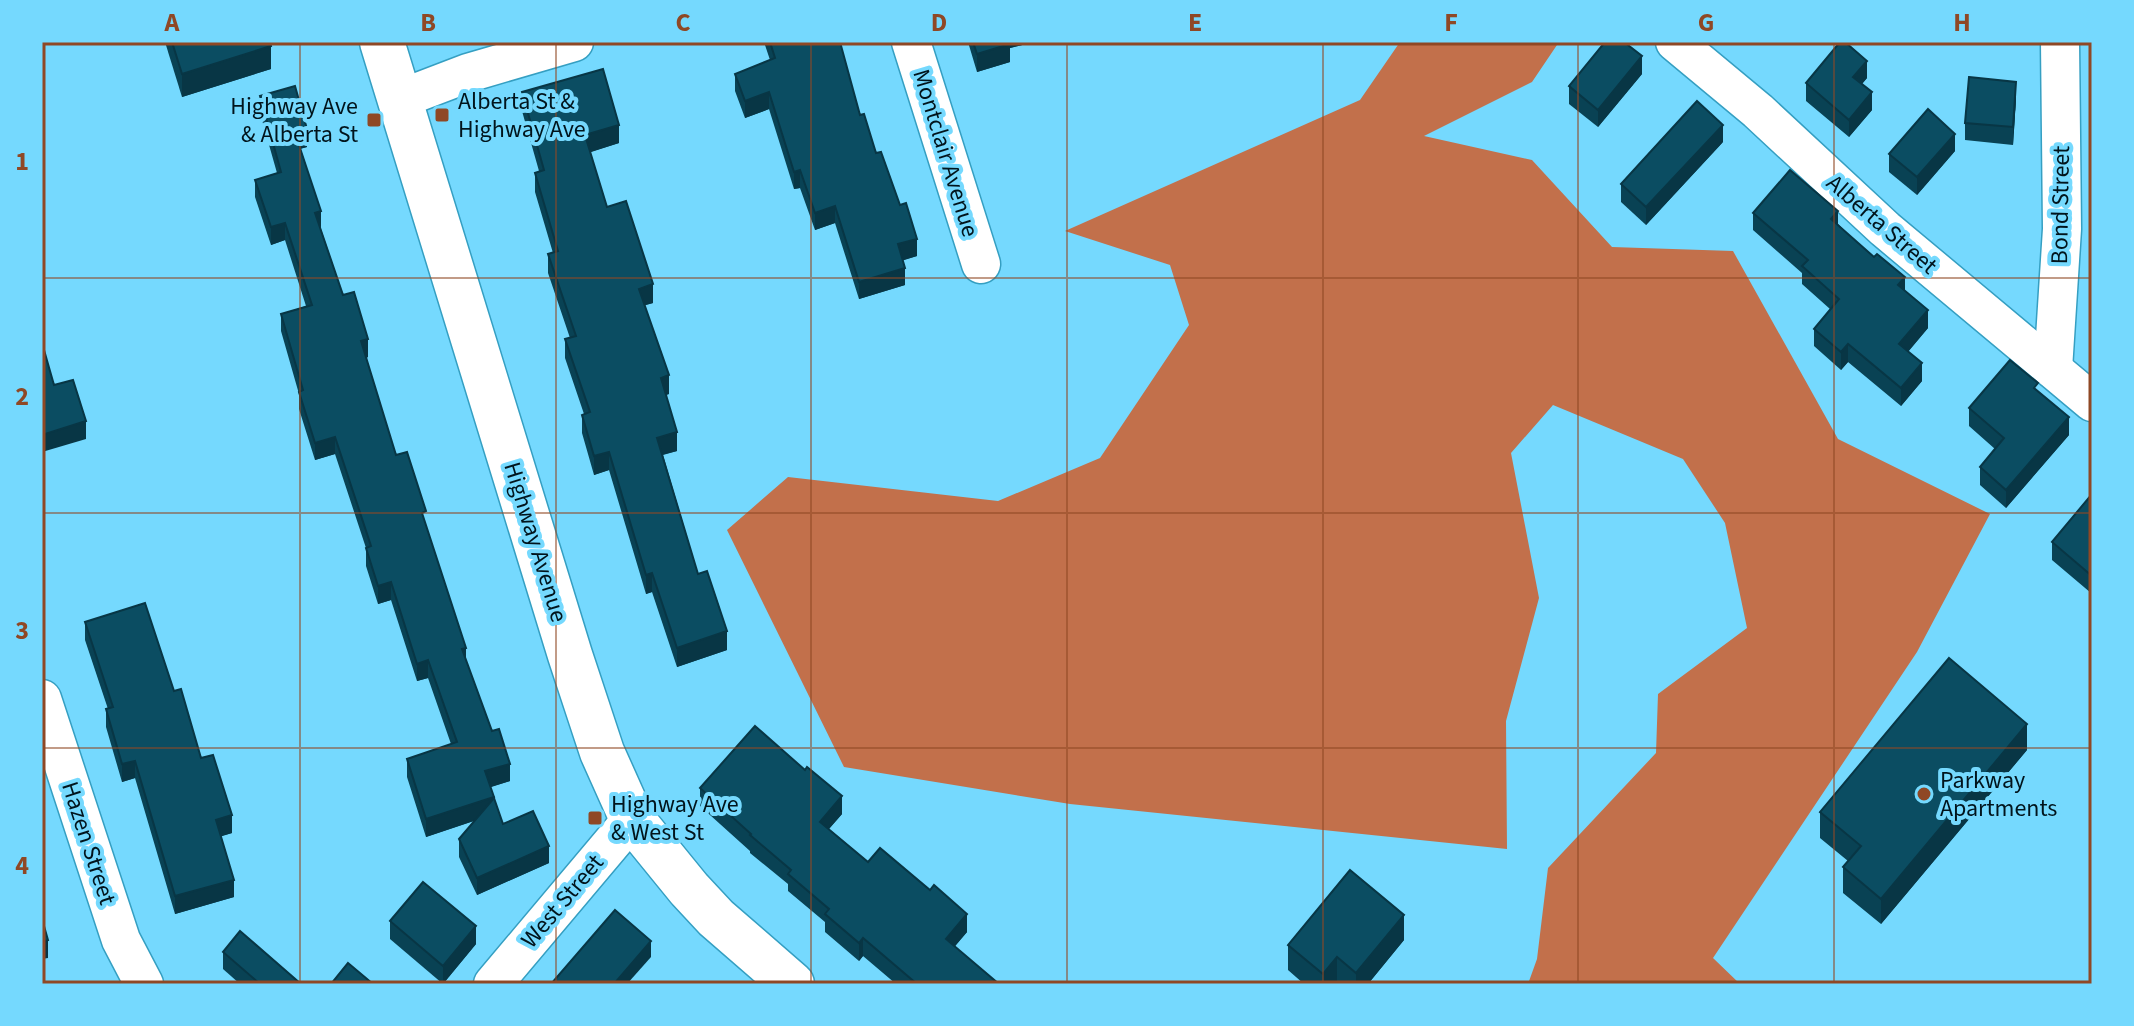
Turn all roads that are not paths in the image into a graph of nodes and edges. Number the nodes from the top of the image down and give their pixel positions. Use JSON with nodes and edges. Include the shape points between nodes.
{"nodes":[{"id":1,"x":382,"y":42,"type":"edge"},
{"id":2,"x":574,"y":42,"type":"edge"},
{"id":3,"x":911,"y":42,"type":"edge"},
{"id":4,"x":1675,"y":42,"type":"edge"},
{"id":5,"x":2060,"y":42,"type":"edge"},
{"id":6,"x":400,"y":99,"type":"junction"},
{"id":7,"x":981,"y":264,"type":"dead end"},
{"id":8,"x":2053,"y":369,"type":"junction"},
{"id":9,"x":2092,"y":402,"type":"edge"},
{"id":10,"x":42,"y":699,"type":"edge"},
{"id":11,"x":632,"y":819,"type":"junction"},
{"id":12,"x":144,"y":984,"type":"edge"},
{"id":13,"x":493,"y":984,"type":"edge"},
{"id":14,"x":792,"y":984,"type":"edge"}],
"edges":[{"from":1,"to":6,"type":"main road","name":"Highway Avenue"},
{"from":2,"to":6,"type":"street"},
{"from":3,"to":7,"type":"street","name":"Montclair Avenue"},
{"from":4,"to":8,"type":"street","name":"Alberta Street","via":[[1885,229]]},
{"from":5,"to":8,"type":"street","name":"Bond Street","via":[[2062,229]]},
{"from":6,"to":11,"type":"main road","name":"Highway Avenue","via":[[570,655],[602,752]]},
{"from":8,"to":9,"type":"street","name":"Alberta Street"},
{"from":10,"to":12,"type":"street","name":"Hazen Street","via":[[121,940]]},
{"from":11,"to":13,"type":"street","name":"West Street"},
{"from":11,"to":14,"type":"main road","name":"Highway Avenue","via":[[716,918]]}]}
